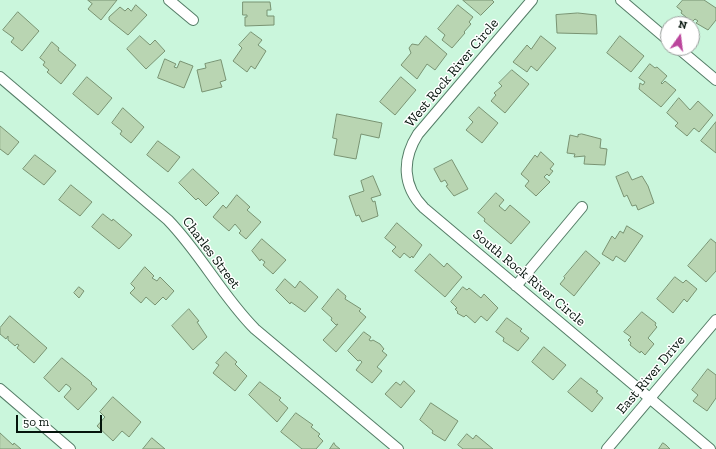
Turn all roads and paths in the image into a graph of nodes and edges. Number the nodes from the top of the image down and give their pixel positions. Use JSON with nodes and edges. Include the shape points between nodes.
{"nodes":[{"id":1,"x":169,"y":0,"type":"edge"},
{"id":2,"x":532,"y":0,"type":"edge"},
{"id":3,"x":621,"y":0,"type":"edge"},
{"id":4,"x":193,"y":20,"type":"dead end"},
{"id":5,"x":660,"y":33,"type":"edge"},
{"id":6,"x":688,"y":56,"type":"edge"},
{"id":7,"x":0,"y":77,"type":"edge"},
{"id":8,"x":716,"y":80,"type":"edge"},
{"id":9,"x":406,"y":169,"type":"joint"},
{"id":10,"x":582,"y":207,"type":"dead end"},
{"id":11,"x":516,"y":286,"type":"junction"},
{"id":12,"x":716,"y":320,"type":"edge"},
{"id":13,"x":0,"y":390,"type":"edge"},
{"id":14,"x":650,"y":398,"type":"junction"},
{"id":15,"x":70,"y":449,"type":"edge"},
{"id":16,"x":398,"y":449,"type":"edge"},
{"id":17,"x":607,"y":449,"type":"edge"},
{"id":18,"x":710,"y":449,"type":"edge"}],
"edges":[{"from":1,"to":4,"type":"street"},
{"from":2,"to":9,"type":"street","name":"West Rock River Circle","via":[[418,134],[411,146]]},
{"from":3,"to":5,"type":"street"},
{"from":6,"to":8,"type":"street"},
{"from":7,"to":16,"type":"street","name":"Charles Street","via":[[168,220],[188,240],[221,290],[251,325]]},
{"from":9,"to":11,"type":"street","name":"South Rock River Circle","via":[[408,182],[418,202]]},
{"from":10,"to":11,"type":"street"},
{"from":11,"to":14,"type":"street","name":"South Rock River Circle"},
{"from":12,"to":14,"type":"street","name":"East River Drive"},
{"from":13,"to":15,"type":"street"},
{"from":14,"to":17,"type":"street","name":"East River Drive"},
{"from":14,"to":18,"type":"street","name":"South Rock River Circle"}]}
